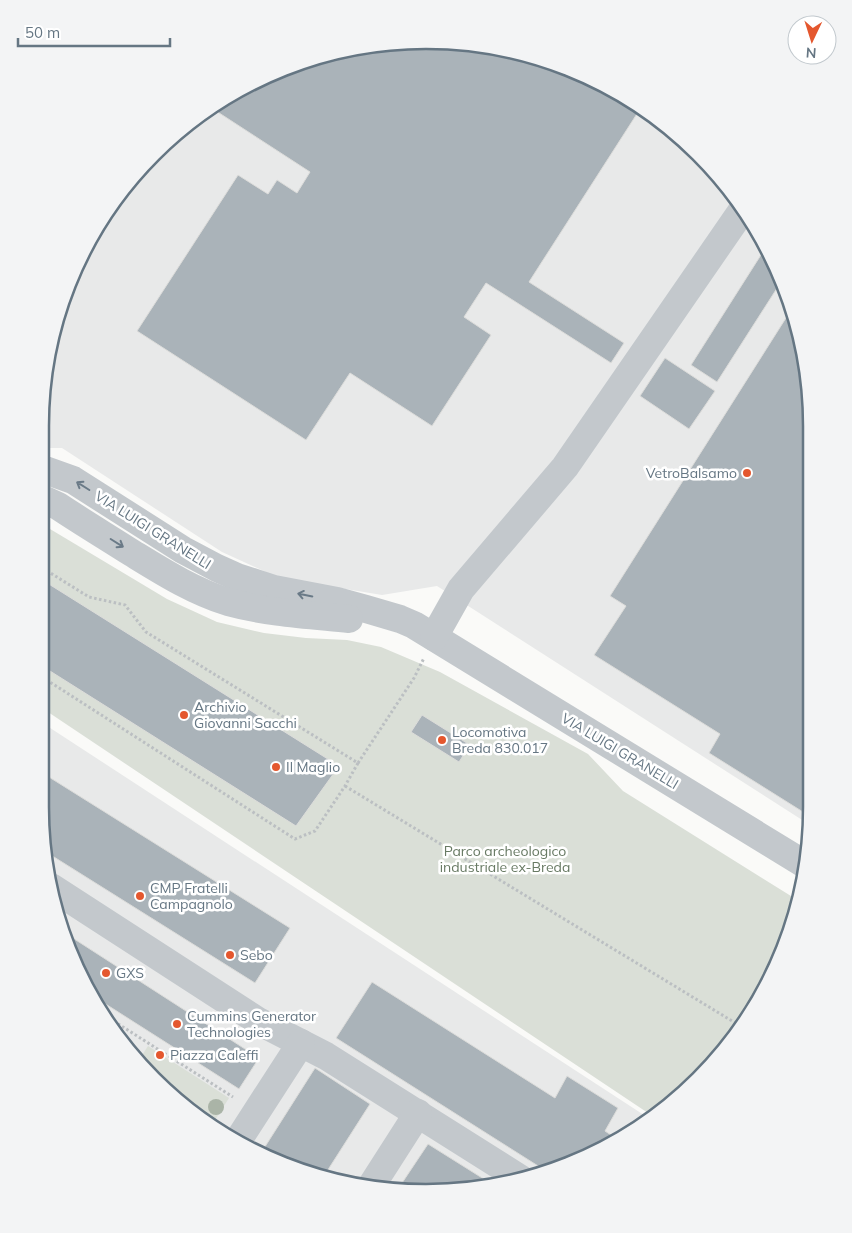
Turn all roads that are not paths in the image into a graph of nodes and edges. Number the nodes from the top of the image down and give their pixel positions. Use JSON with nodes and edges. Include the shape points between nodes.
{"nodes":[{"id":1,"x":739,"y":215,"type":"edge"},
{"id":2,"x":49,"y":471,"type":"edge"},
{"id":3,"x":49,"y":502,"type":"edge"},
{"id":4,"x":434,"y":638,"type":"junction"},
{"id":5,"x":799,"y":861,"type":"edge"},
{"id":6,"x":59,"y":892,"type":"edge"},
{"id":7,"x":301,"y":1043,"type":"junction"},
{"id":8,"x":418,"y":1114,"type":"junction"},
{"id":9,"x":241,"y":1136,"type":"edge"},
{"id":10,"x":513,"y":1174,"type":"edge"},
{"id":11,"x":375,"y":1181,"type":"edge"}],
"edges":[{"from":1,"to":4,"type":"street","via":[[565,467],[461,589]]},
{"from":4,"to":2,"type":"street","name":"VIA LUIGI GRANELLI","one_way":true,"via":[[394,617],[237,577],[172,544],[73,480]]},
{"from":3,"to":4,"type":"street","name":"VIA LUIGI GRANELLI","one_way":true,"via":[[163,572],[219,599],[289,614],[363,621]]},
{"from":4,"to":5,"type":"street","name":"VIA LUIGI GRANELLI"},
{"from":6,"to":7,"type":"street","via":[[258,1021]]},
{"from":7,"to":8,"type":"street"},
{"from":7,"to":9,"type":"street"},
{"from":8,"to":10,"type":"street"},
{"from":8,"to":11,"type":"street"}]}
